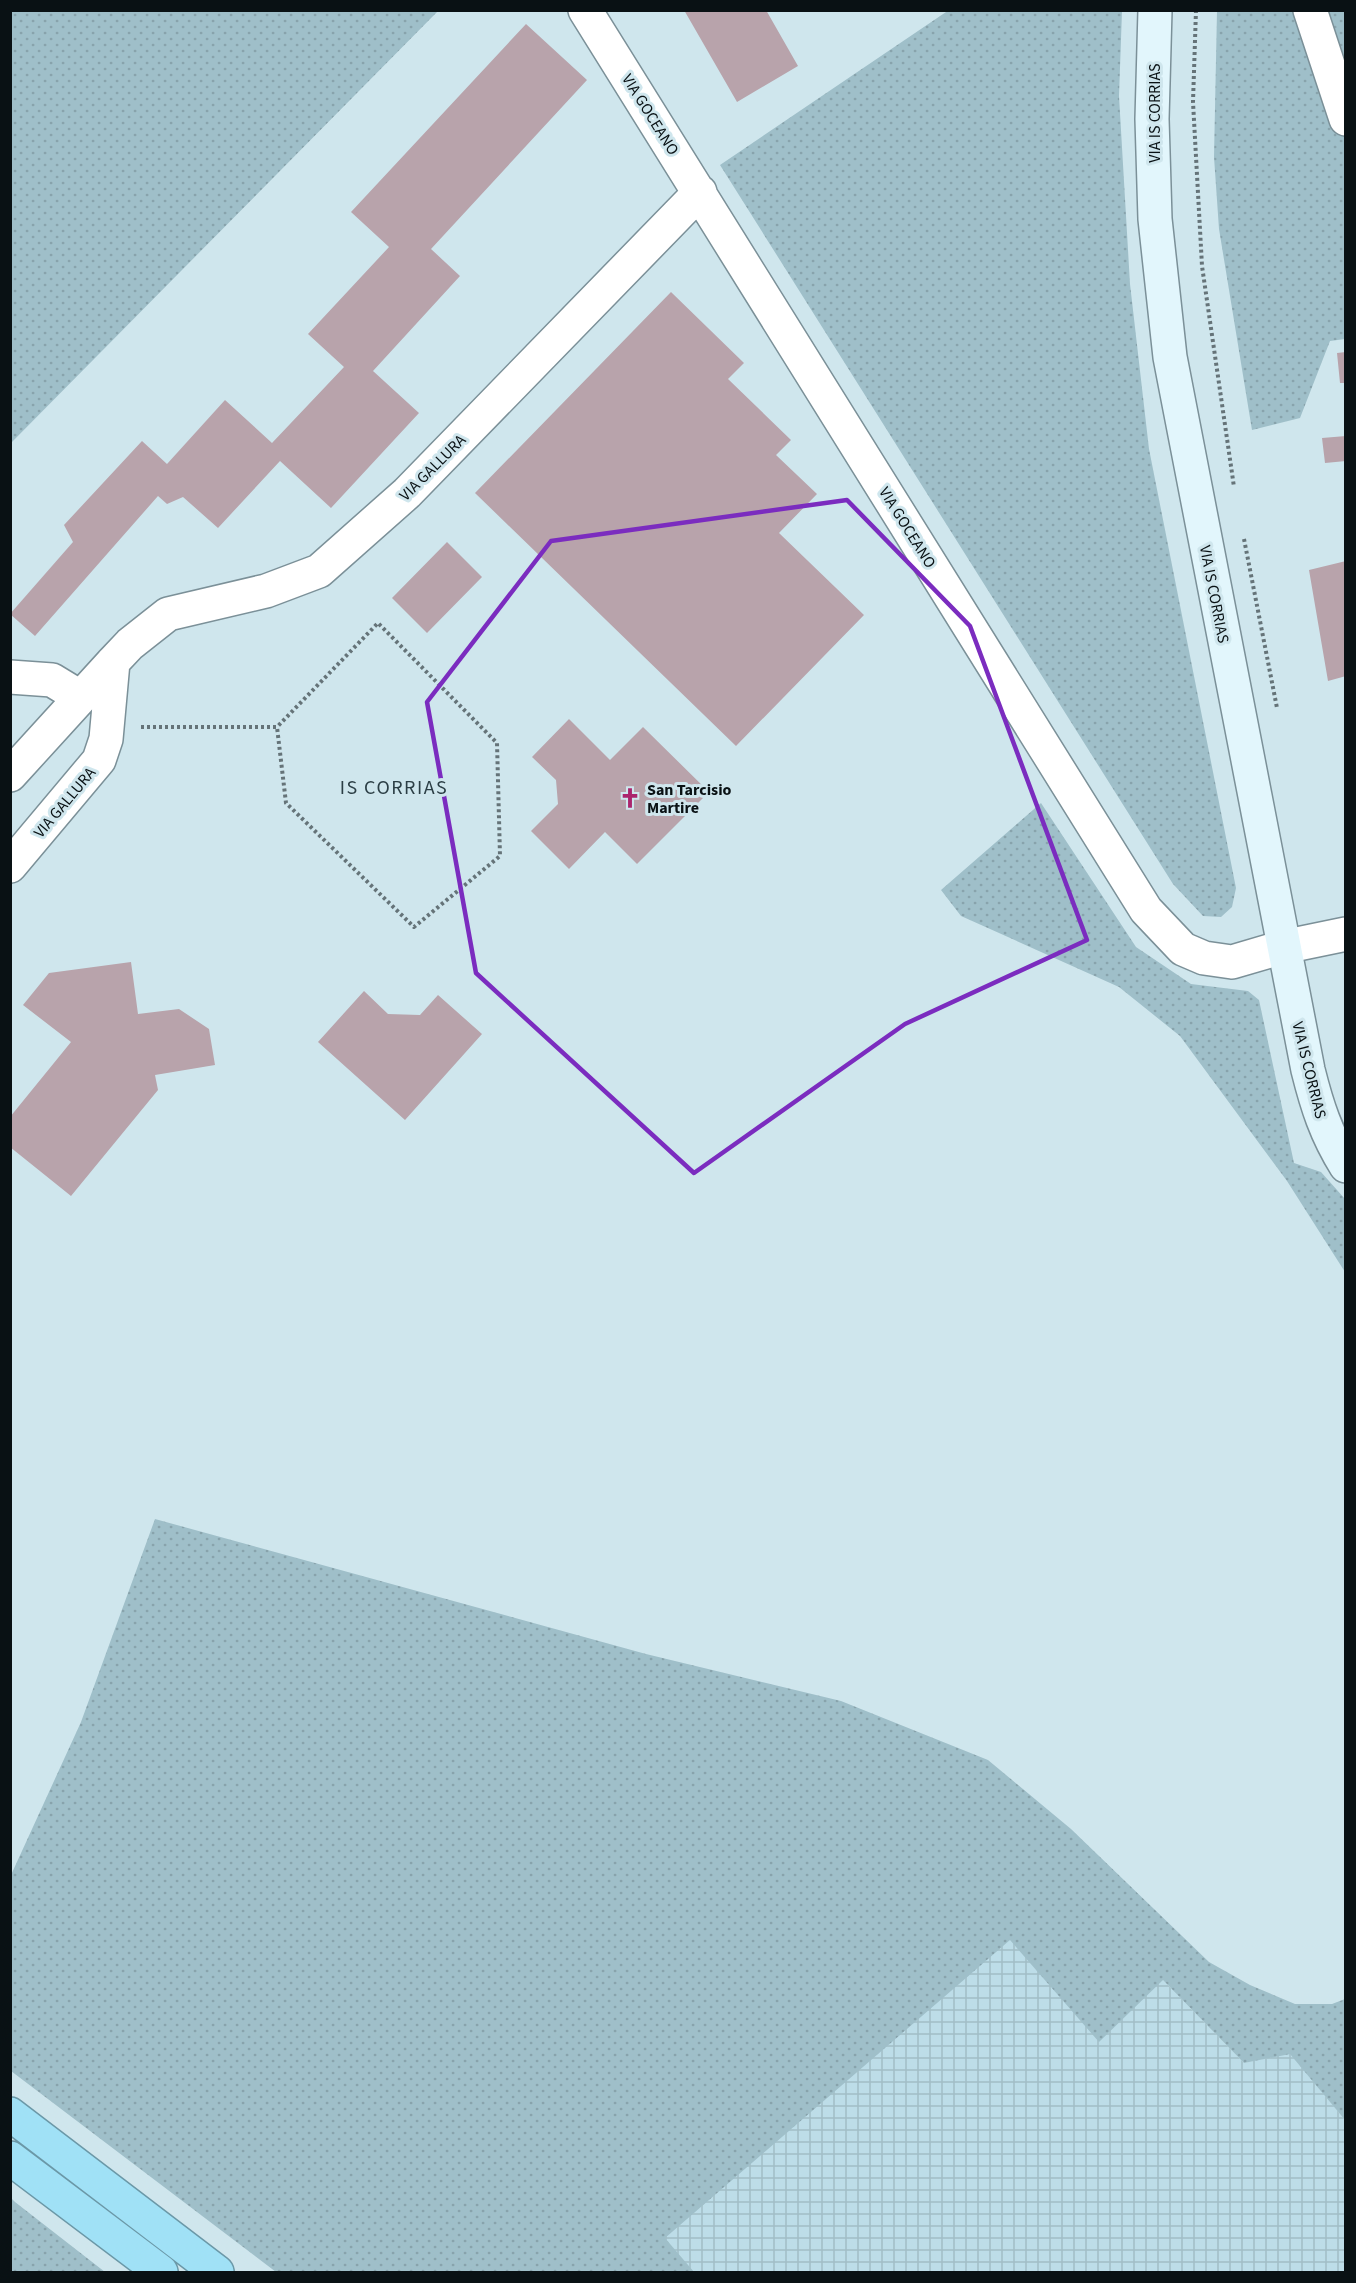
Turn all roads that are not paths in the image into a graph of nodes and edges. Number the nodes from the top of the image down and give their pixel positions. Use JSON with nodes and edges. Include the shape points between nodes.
{"nodes":[{"id":1,"x":585,"y":10,"type":"edge"},
{"id":2,"x":1155,"y":10,"type":"edge"},
{"id":3,"x":1310,"y":10,"type":"edge"},
{"id":4,"x":1346,"y":119,"type":"edge"},
{"id":5,"x":700,"y":192,"type":"junction"},
{"id":6,"x":113,"y":662,"type":"junction"},
{"id":7,"x":10,"y":677,"type":"edge"},
{"id":8,"x":80,"y":697,"type":"junction"},
{"id":9,"x":10,"y":775,"type":"edge"},
{"id":10,"x":10,"y":866,"type":"edge"},
{"id":11,"x":1346,"y":934,"type":"edge"},
{"id":12,"x":1283,"y":947,"type":"junction"},
{"id":13,"x":1346,"y":1166,"type":"edge"},
{"id":14,"x":10,"y":2114,"type":"edge"},
{"id":15,"x":10,"y":2158,"type":"edge"},
{"id":16,"x":161,"y":2272,"type":"edge"},
{"id":17,"x":217,"y":2272,"type":"edge"}],
"edges":[{"from":1,"to":5,"type":"street","name":"VIA GOCEANO"},
{"from":2,"to":12,"type":"street","name":"VIA IS CORRIAS","via":[[1155,219],[1170,357]]},
{"from":3,"to":4,"type":"street"},
{"from":5,"to":6,"type":"street","name":"VIA GALLURA","via":[[407,493],[319,571],[266,591],[168,614]]},
{"from":5,"to":12,"type":"street","name":"VIA GOCEANO","via":[[1146,910],[1183,949],[1204,958],[1232,962]]},
{"from":6,"to":8,"type":"street","name":"VIA GALLURA"},
{"from":6,"to":10,"type":"street","name":"VIA GALLURA","via":[[106,739],[99,760]]},
{"from":7,"to":8,"type":"street","via":[[52,680]]},
{"from":8,"to":9,"type":"street","name":"VIA GALLURA"},
{"from":11,"to":12,"type":"street","name":"VIA GOCEANO"},
{"from":12,"to":13,"type":"street","name":"VIA IS CORRIAS","via":[[1319,1114]]},
{"from":14,"to":17,"type":"highway"},
{"from":15,"to":16,"type":"highway"}]}
